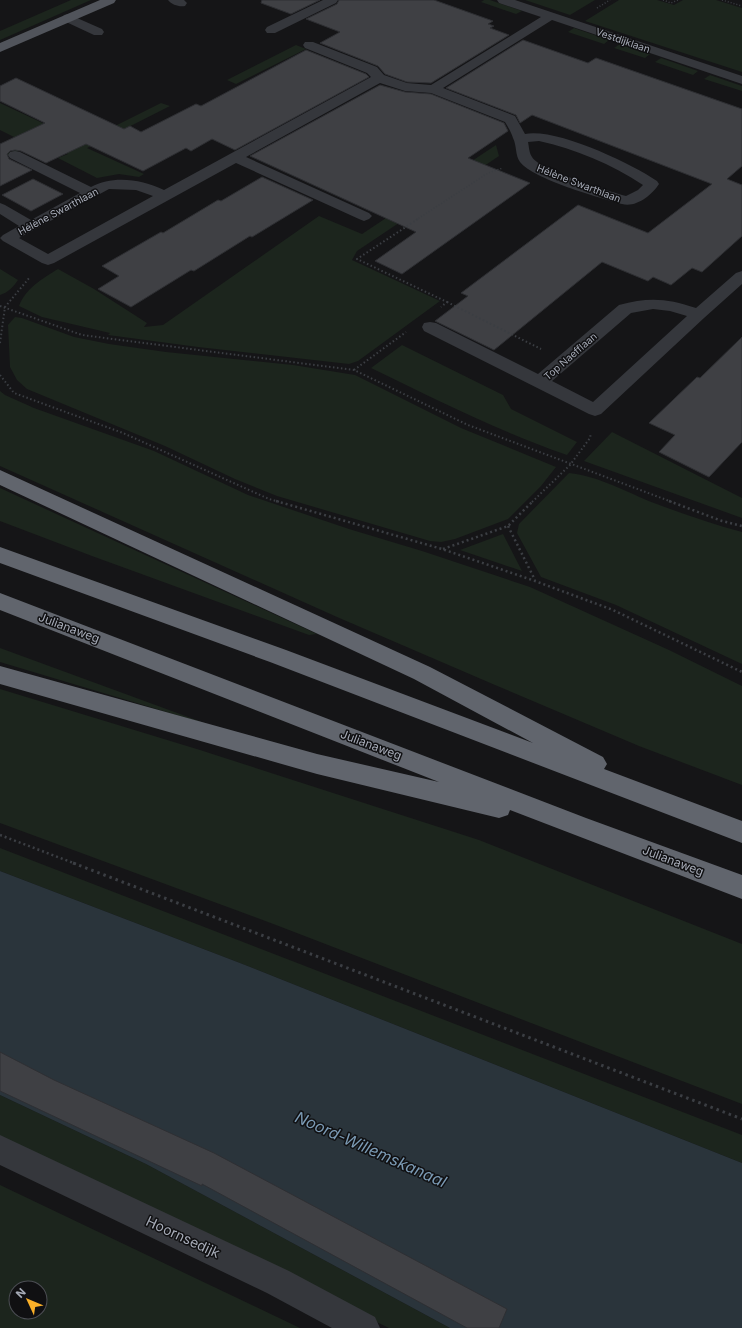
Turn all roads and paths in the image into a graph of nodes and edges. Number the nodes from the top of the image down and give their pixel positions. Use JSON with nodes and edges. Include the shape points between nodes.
{"nodes":[{"id":1,"x":110,"y":0,"type":"edge"},
{"id":2,"x":332,"y":0,"type":"edge"},
{"id":3,"x":503,"y":0,"type":"edge"},
{"id":4,"x":663,"y":0,"type":"edge"},
{"id":5,"x":678,"y":0,"type":"edge"},
{"id":6,"x":722,"y":0,"type":"edge"},
{"id":7,"x":742,"y":6,"type":"edge"},
{"id":8,"x":552,"y":16,"type":"junction"},
{"id":9,"x":68,"y":18,"type":"junction"},
{"id":10,"x":271,"y":30,"type":"dead end"},
{"id":11,"x":98,"y":32,"type":"dead end"},
{"id":12,"x":309,"y":45,"type":"dead end"},
{"id":13,"x":0,"y":48,"type":"edge"},
{"id":14,"x":379,"y":78,"type":"junction"},
{"id":15,"x":742,"y":80,"type":"edge"},
{"id":16,"x":434,"y":89,"type":"junction"},
{"id":17,"x":521,"y":138,"type":"junction"},
{"id":18,"x":15,"y":155,"type":"dead end"},
{"id":19,"x":235,"y":157,"type":"junction"},
{"id":20,"x":526,"y":159,"type":"junction"},
{"id":21,"x":91,"y":193,"type":"junction"},
{"id":22,"x":164,"y":196,"type":"junction"},
{"id":23,"x":0,"y":208,"type":"edge"},
{"id":24,"x":364,"y":216,"type":"dead end"},
{"id":25,"x":31,"y":226,"type":"junction"},
{"id":26,"x":48,"y":260,"type":"junction"},
{"id":27,"x":742,"y":276,"type":"edge"},
{"id":28,"x":447,"y":302,"type":"junction"},
{"id":29,"x":0,"y":306,"type":"edge"},
{"id":30,"x":5,"y":307,"type":"junction"},
{"id":31,"x":440,"y":307,"type":"dead end"},
{"id":32,"x":698,"y":314,"type":"junction"},
{"id":33,"x":430,"y":327,"type":"dead end"},
{"id":34,"x":410,"y":329,"type":"dead end"},
{"id":35,"x":0,"y":343,"type":"edge"},
{"id":36,"x":565,"y":360,"type":"junction"},
{"id":37,"x":354,"y":370,"type":"junction"},
{"id":38,"x":0,"y":375,"type":"edge"},
{"id":39,"x":540,"y":382,"type":"junction"},
{"id":40,"x":595,"y":410,"type":"junction"},
{"id":41,"x":570,"y":465,"type":"junction"},
{"id":42,"x":0,"y":477,"type":"edge"},
{"id":43,"x":508,"y":526,"type":"junction"},
{"id":44,"x":742,"y":526,"type":"edge"},
{"id":45,"x":442,"y":549,"type":"junction"},
{"id":46,"x":0,"y":555,"type":"edge"},
{"id":47,"x":535,"y":581,"type":"junction"},
{"id":48,"x":0,"y":601,"type":"edge"},
{"id":49,"x":742,"y":672,"type":"edge"},
{"id":50,"x":0,"y":675,"type":"edge"},
{"id":51,"x":684,"y":811,"type":"junction"},
{"id":52,"x":578,"y":826,"type":"junction"},
{"id":53,"x":742,"y":832,"type":"edge"},
{"id":54,"x":0,"y":835,"type":"edge"},
{"id":55,"x":742,"y":887,"type":"edge"},
{"id":56,"x":742,"y":1119,"type":"edge"},
{"id":57,"x":0,"y":1150,"type":"edge"},
{"id":58,"x":364,"y":1328,"type":"edge"}],
"edges":[{"from":1,"to":9,"type":"main road"},
{"from":2,"to":10,"type":"street"},
{"from":3,"to":8,"type":"street","name":"Vestdijklaan"},
{"from":4,"to":5,"type":"path","via":[[671,3]]},
{"from":6,"to":7,"type":"path"},
{"from":8,"to":15,"type":"street","name":"Vestdijklaan"},
{"from":8,"to":16,"type":"street"},
{"from":9,"to":11,"type":"street"},
{"from":9,"to":13,"type":"main road"},
{"from":12,"to":14,"type":"street","name":"Hélène Swarthlaan","via":[[372,70]]},
{"from":14,"to":16,"type":"street","name":"Hélène Swarthlaan","via":[[405,87]]},
{"from":14,"to":19,"type":"street"},
{"from":16,"to":17,"type":"street","name":"Hélène Swarthlaan","via":[[510,119]]},
{"from":17,"to":20,"type":"street","name":"Hélène Swarthlaan"},
{"from":17,"to":20,"type":"street","name":"Hélène Swarthlaan","via":[[537,136],[578,149],[637,173],[652,184],[644,193],[627,201],[535,168]]},
{"from":18,"to":21,"type":"street"},
{"from":19,"to":22,"type":"street"},
{"from":19,"to":24,"type":"street"},
{"from":20,"to":28,"type":"path","via":[[488,173],[357,259]]},
{"from":21,"to":22,"type":"street","name":"Hélène Swarthlaan","via":[[106,185],[120,184],[149,188]]},
{"from":21,"to":25,"type":"street","name":"Hélène Swarthlaan"},
{"from":22,"to":26,"type":"street"},
{"from":23,"to":25,"type":"street"},
{"from":25,"to":26,"type":"street","name":"Hélène Swarthlaan","via":[[8,238]]},
{"from":26,"to":30,"type":"path"},
{"from":27,"to":32,"type":"street"},
{"from":28,"to":31,"type":"path"},
{"from":28,"to":36,"type":"path"},
{"from":29,"to":30,"type":"path"},
{"from":30,"to":35,"type":"path"},
{"from":30,"to":37,"type":"path","via":[[82,335]]},
{"from":32,"to":36,"type":"street","name":"Top Naefflaan","via":[[678,306],[657,303],[640,304],[625,309]]},
{"from":32,"to":40,"type":"street"},
{"from":33,"to":39,"type":"street"},
{"from":34,"to":37,"type":"path"},
{"from":36,"to":39,"type":"street","name":"Top Naefflaan"},
{"from":37,"to":41,"type":"path","via":[[468,425]]},
{"from":38,"to":45,"type":"path","via":[[14,392],[123,433],[269,499]]},
{"from":39,"to":40,"type":"street","name":"Top Naefflaan"},
{"from":40,"to":41,"type":"path","via":[[590,438]]},
{"from":41,"to":43,"type":"path"},
{"from":41,"to":44,"type":"path"},
{"from":42,"to":51,"type":"highway","via":[[422,673]]},
{"from":43,"to":45,"type":"path"},
{"from":43,"to":47,"type":"path"},
{"from":45,"to":47,"type":"path"},
{"from":46,"to":51,"type":"highway","via":[[278,656]]},
{"from":47,"to":49,"type":"path","via":[[613,610]]},
{"from":48,"to":52,"type":"highway","name":"Julianaweg"},
{"from":50,"to":52,"type":"highway","via":[[317,764]]},
{"from":51,"to":53,"type":"highway"},
{"from":52,"to":55,"type":"highway","name":"Julianaweg"},
{"from":54,"to":56,"type":"path"},
{"from":57,"to":58,"type":"street","name":"Hoornsedijk","via":[[278,1282]]}]}
